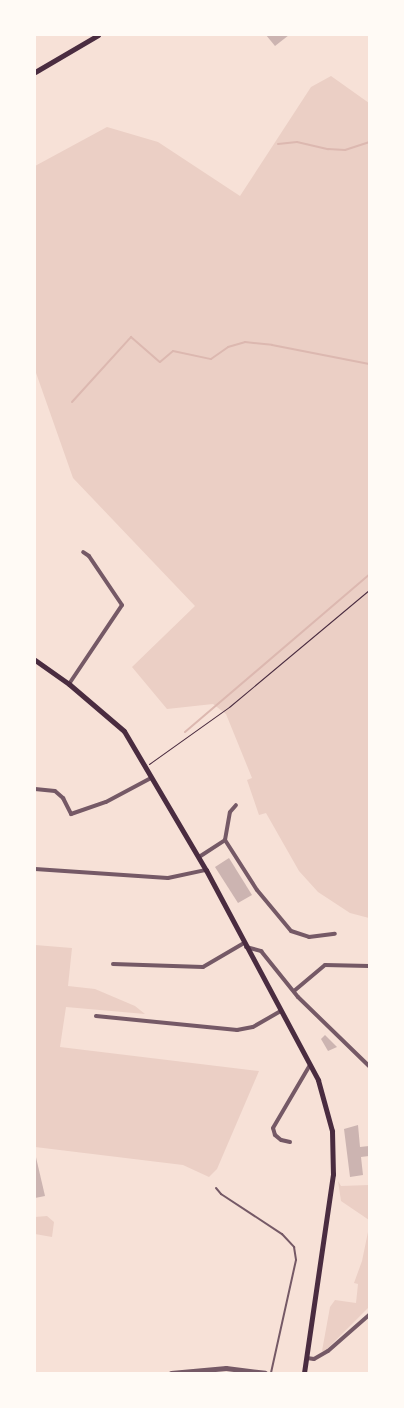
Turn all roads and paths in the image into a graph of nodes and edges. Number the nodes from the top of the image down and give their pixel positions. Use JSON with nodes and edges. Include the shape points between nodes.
{"nodes":[{"id":1,"x":98,"y":35,"type":"edge"},
{"id":2,"x":35,"y":72,"type":"edge"},
{"id":3,"x":83,"y":552,"type":"dead end"},
{"id":4,"x":369,"y":590,"type":"edge"},
{"id":5,"x":35,"y":660,"type":"edge"},
{"id":6,"x":69,"y":684,"type":"junction"},
{"id":7,"x":144,"y":767,"type":"junction"},
{"id":8,"x":151,"y":778,"type":"junction"},
{"id":9,"x":35,"y":789,"type":"edge"},
{"id":10,"x":236,"y":805,"type":"dead end"},
{"id":11,"x":225,"y":840,"type":"junction"},
{"id":12,"x":199,"y":857,"type":"junction"},
{"id":13,"x":35,"y":870,"type":"edge"},
{"id":14,"x":206,"y":870,"type":"junction"},
{"id":15,"x":335,"y":934,"type":"dead end"},
{"id":16,"x":245,"y":945,"type":"junction"},
{"id":17,"x":113,"y":964,"type":"dead end"},
{"id":18,"x":369,"y":966,"type":"edge"},
{"id":19,"x":294,"y":991,"type":"junction"},
{"id":20,"x":281,"y":1011,"type":"junction"},
{"id":21,"x":96,"y":1016,"type":"dead end"},
{"id":22,"x":310,"y":1065,"type":"junction"},
{"id":23,"x":369,"y":1066,"type":"edge"},
{"id":24,"x":290,"y":1142,"type":"dead end"},
{"id":25,"x":216,"y":1188,"type":"dead end"},
{"id":26,"x":369,"y":1315,"type":"edge"},
{"id":27,"x":307,"y":1358,"type":"junction"},
{"id":28,"x":242,"y":1372,"type":"edge"},
{"id":29,"x":172,"y":1373,"type":"edge"},
{"id":30,"x":266,"y":1373,"type":"edge"},
{"id":31,"x":271,"y":1373,"type":"edge"},
{"id":32,"x":304,"y":1373,"type":"edge"}],
"edges":[{"from":1,"to":2,"type":"main road"},
{"from":3,"to":6,"type":"street","via":[[122,605]]},
{"from":4,"to":7,"type":"path","via":[[229,708]]},
{"from":5,"to":6,"type":"main road"},
{"from":6,"to":7,"type":"main road","via":[[124,731]]},
{"from":7,"to":8,"type":"main road"},
{"from":8,"to":9,"type":"street","via":[[106,802],[71,814],[63,798],[55,791]]},
{"from":8,"to":12,"type":"main road"},
{"from":10,"to":11,"type":"street","via":[[230,812]]},
{"from":11,"to":12,"type":"street"},
{"from":11,"to":15,"type":"street","via":[[257,890],[291,931],[309,937]]},
{"from":12,"to":14,"type":"main road"},
{"from":13,"to":14,"type":"street","via":[[168,878]]},
{"from":14,"to":16,"type":"main road"},
{"from":16,"to":17,"type":"street","via":[[203,967]]},
{"from":16,"to":19,"type":"street","via":[[261,951]]},
{"from":16,"to":20,"type":"main road"},
{"from":18,"to":19,"type":"street","via":[[325,965]]},
{"from":19,"to":23,"type":"street"},
{"from":20,"to":21,"type":"street","via":[[253,1027],[237,1030]]},
{"from":20,"to":22,"type":"main road"},
{"from":22,"to":24,"type":"street","via":[[273,1128],[281,1140]]},
{"from":22,"to":27,"type":"main road","via":[[318,1080],[332,1131],[333,1174]]},
{"from":25,"to":31,"type":"lane","via":[[282,1234],[294,1247],[296,1260]]},
{"from":26,"to":27,"type":"street","via":[[328,1351],[314,1359]]},
{"from":27,"to":32,"type":"main road"},
{"from":28,"to":29,"type":"street","via":[[226,1368]]},
{"from":28,"to":30,"type":"street"}]}
